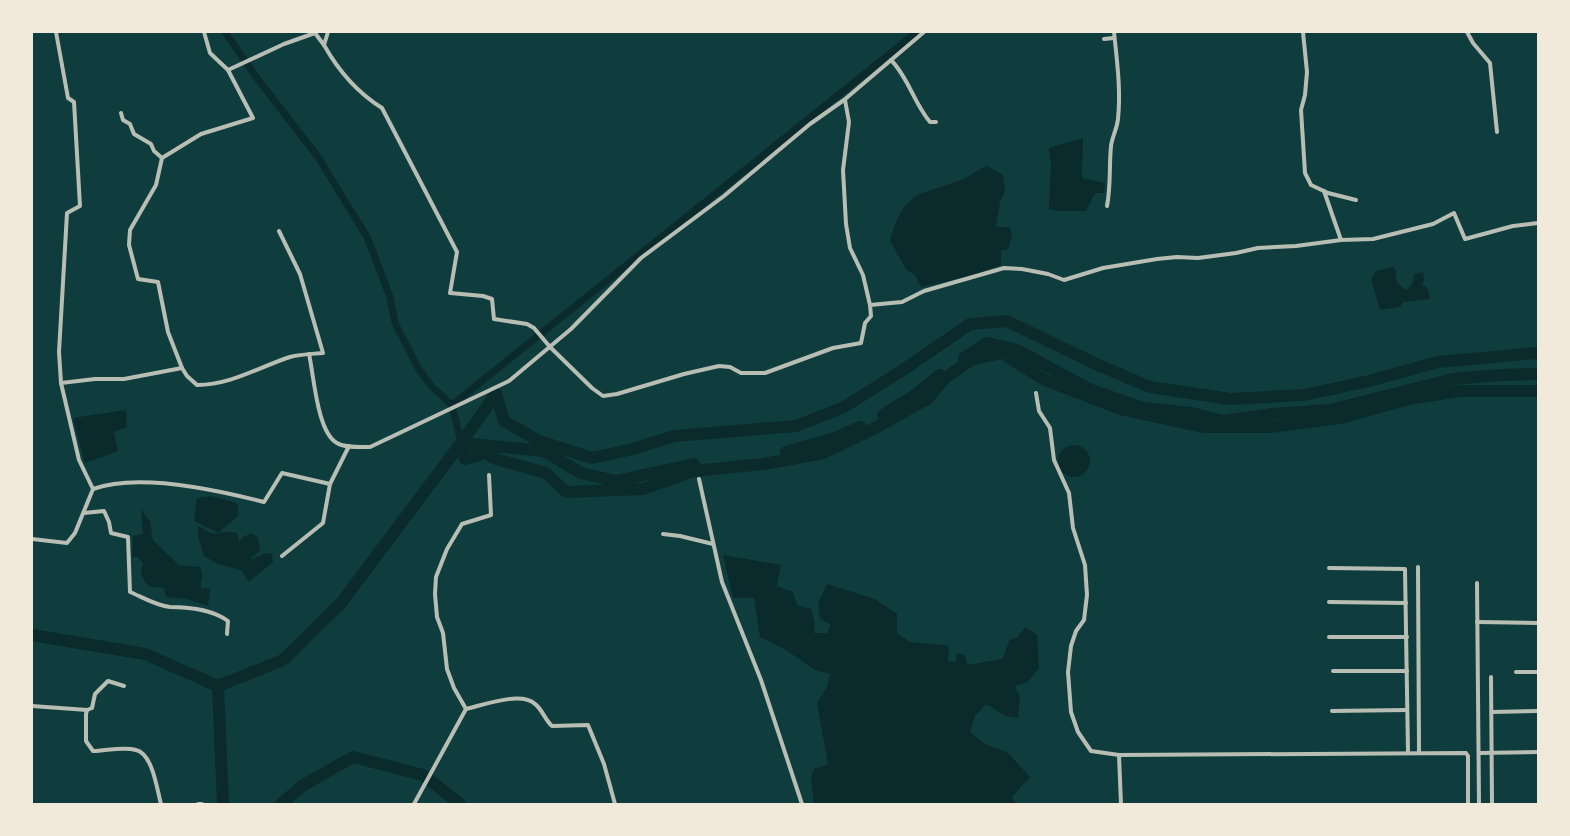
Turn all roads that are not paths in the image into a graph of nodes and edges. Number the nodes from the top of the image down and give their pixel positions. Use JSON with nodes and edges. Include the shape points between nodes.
{"nodes":[{"id":1,"x":56,"y":32,"type":"edge"},
{"id":2,"x":204,"y":32,"type":"edge"},
{"id":3,"x":328,"y":32,"type":"edge"},
{"id":4,"x":924,"y":32,"type":"edge"},
{"id":5,"x":1114,"y":32,"type":"edge"},
{"id":6,"x":1303,"y":32,"type":"edge"},
{"id":7,"x":1467,"y":32,"type":"edge"},
{"id":8,"x":1114,"y":38,"type":"junction"},
{"id":9,"x":1104,"y":39,"type":"dead end"},
{"id":10,"x":324,"y":45,"type":"junction"},
{"id":11,"x":891,"y":60,"type":"junction"},
{"id":12,"x":228,"y":70,"type":"junction"},
{"id":13,"x":845,"y":99,"type":"junction"},
{"id":14,"x":121,"y":113,"type":"dead end"},
{"id":15,"x":936,"y":122,"type":"dead end"},
{"id":16,"x":1497,"y":132,"type":"dead end"},
{"id":17,"x":162,"y":158,"type":"junction"},
{"id":18,"x":1324,"y":191,"type":"junction"},
{"id":19,"x":1356,"y":200,"type":"dead end"},
{"id":20,"x":1107,"y":206,"type":"dead end"},
{"id":21,"x":1539,"y":223,"type":"edge"},
{"id":22,"x":279,"y":231,"type":"dead end"},
{"id":23,"x":1341,"y":240,"type":"junction"},
{"id":24,"x":870,"y":305,"type":"junction"},
{"id":25,"x":550,"y":347,"type":"junction"},
{"id":26,"x":309,"y":354,"type":"junction"},
{"id":27,"x":182,"y":368,"type":"junction"},
{"id":28,"x":62,"y":383,"type":"junction"},
{"id":29,"x":1036,"y":393,"type":"dead end"},
{"id":30,"x":350,"y":446,"type":"junction"},
{"id":31,"x":489,"y":476,"type":"dead end"},
{"id":32,"x":699,"y":479,"type":"dead end"},
{"id":33,"x":330,"y":484,"type":"junction"},
{"id":34,"x":93,"y":489,"type":"junction"},
{"id":35,"x":84,"y":513,"type":"junction"},
{"id":36,"x":663,"y":534,"type":"dead end"},
{"id":37,"x":32,"y":540,"type":"edge"},
{"id":38,"x":713,"y":544,"type":"junction"},
{"id":39,"x":282,"y":556,"type":"dead end"},
{"id":40,"x":1418,"y":567,"type":"dead end"},
{"id":41,"x":1329,"y":568,"type":"dead end"},
{"id":42,"x":1477,"y":583,"type":"dead end"},
{"id":43,"x":1329,"y":602,"type":"dead end"},
{"id":44,"x":1406,"y":603,"type":"junction"},
{"id":45,"x":1478,"y":622,"type":"junction"},
{"id":46,"x":1539,"y":623,"type":"edge"},
{"id":47,"x":227,"y":634,"type":"dead end"},
{"id":48,"x":1329,"y":637,"type":"dead end"},
{"id":49,"x":1407,"y":637,"type":"junction"},
{"id":50,"x":1333,"y":671,"type":"dead end"},
{"id":51,"x":1407,"y":671,"type":"junction"},
{"id":52,"x":1516,"y":672,"type":"dead end"},
{"id":53,"x":1539,"y":672,"type":"edge"},
{"id":54,"x":1491,"y":677,"type":"dead end"},
{"id":55,"x":124,"y":686,"type":"dead end"},
{"id":56,"x":32,"y":706,"type":"edge"},
{"id":57,"x":466,"y":709,"type":"junction"},
{"id":58,"x":87,"y":710,"type":"junction"},
{"id":59,"x":1407,"y":710,"type":"junction"},
{"id":60,"x":1332,"y":711,"type":"dead end"},
{"id":61,"x":1539,"y":711,"type":"edge"},
{"id":62,"x":1492,"y":712,"type":"junction"},
{"id":63,"x":1407,"y":752,"type":"junction"},
{"id":64,"x":1419,"y":752,"type":"junction"},
{"id":65,"x":1492,"y":752,"type":"junction"},
{"id":66,"x":1539,"y":752,"type":"edge"},
{"id":67,"x":1480,"y":753,"type":"junction"},
{"id":68,"x":1119,"y":755,"type":"junction"},
{"id":69,"x":161,"y":804,"type":"edge"},
{"id":70,"x":414,"y":804,"type":"edge"},
{"id":71,"x":615,"y":804,"type":"edge"},
{"id":72,"x":802,"y":804,"type":"edge"},
{"id":73,"x":1121,"y":804,"type":"edge"},
{"id":74,"x":1468,"y":804,"type":"edge"},
{"id":75,"x":1479,"y":804,"type":"edge"},
{"id":76,"x":1492,"y":804,"type":"edge"}],
"edges":[{"from":1,"to":28,"type":"street","via":[[68,98],[75,102],[80,206],[67,213],[59,352]]},
{"from":2,"to":12,"type":"street","via":[[210,53]]},
{"from":3,"to":10,"type":"street"},
{"from":4,"to":11,"type":"street"},
{"from":5,"to":8,"type":"street"},
{"from":6,"to":18,"type":"street","via":[[1306,72],[1301,110],[1305,173],[1311,185]]},
{"from":7,"to":16,"type":"street","via":[[1490,63]]},
{"from":8,"to":9,"type":"street"},
{"from":8,"to":20,"type":"street","via":[[1119,106],[1111,146]]},
{"from":10,"to":12,"type":"street","via":[[315,33]]},
{"from":10,"to":25,"type":"street","via":[[337,67],[382,108],[440,217],[457,252],[450,293],[492,299],[494,319],[527,324]]},
{"from":11,"to":13,"type":"street"},
{"from":11,"to":15,"type":"street","via":[[924,114],[930,122]]},
{"from":12,"to":17,"type":"street","via":[[254,118],[201,134]]},
{"from":13,"to":24,"type":"street","via":[[849,122],[843,170],[846,224]]},
{"from":13,"to":25,"type":"street","via":[[641,258]]},
{"from":14,"to":17,"type":"street","via":[[134,134],[151,144]]},
{"from":17,"to":27,"type":"street","via":[[156,185],[130,230],[129,245],[138,279],[158,282],[168,332]]},
{"from":18,"to":19,"type":"street"},
{"from":18,"to":23,"type":"street"},
{"from":21,"to":23,"type":"street","via":[[1465,239],[1454,213],[1395,235]]},
{"from":22,"to":26,"type":"street","via":[[300,274],[323,353]]},
{"from":23,"to":24,"type":"street","via":[[1198,258],[1177,256],[1131,262],[1064,280],[1004,268],[924,291],[902,302]]},
{"from":24,"to":25,"type":"street","via":[[871,316],[865,323],[861,343],[833,348],[765,373],[741,373],[719,366],[603,396]]},
{"from":25,"to":30,"type":"street","via":[[501,386],[370,447]]},
{"from":26,"to":27,"type":"street","via":[[210,385],[197,385]]},
{"from":26,"to":30,"type":"street","via":[[325,429],[337,443]]},
{"from":27,"to":28,"type":"street","via":[[124,379]]},
{"from":28,"to":34,"type":"street","via":[[79,460]]},
{"from":29,"to":68,"type":"street","via":[[1039,411],[1050,428],[1054,460],[1068,493],[1073,528],[1085,565],[1087,595],[1083,620],[1071,646],[1068,672],[1071,712],[1091,751]]},
{"from":30,"to":33,"type":"street"},
{"from":31,"to":57,"type":"street","via":[[491,515],[462,524],[447,549],[434,584],[447,669]]},
{"from":32,"to":38,"type":"street"},
{"from":33,"to":34,"type":"street","via":[[282,473],[264,502],[162,483],[125,481]]},
{"from":33,"to":39,"type":"street","via":[[322,523]]},
{"from":34,"to":35,"type":"street"},
{"from":35,"to":37,"type":"street","via":[[67,543]]},
{"from":35,"to":47,"type":"street","via":[[104,511],[111,532],[128,537],[130,592],[169,607],[194,607],[222,616],[228,621]]},
{"from":36,"to":38,"type":"street"},
{"from":38,"to":72,"type":"street","via":[[724,589],[744,634]]},
{"from":40,"to":64,"type":"street"},
{"from":41,"to":44,"type":"street","via":[[1404,567]]},
{"from":42,"to":45,"type":"street"},
{"from":43,"to":44,"type":"street"},
{"from":44,"to":49,"type":"street"},
{"from":45,"to":46,"type":"street"},
{"from":45,"to":67,"type":"street"},
{"from":48,"to":49,"type":"street"},
{"from":49,"to":51,"type":"street"},
{"from":50,"to":51,"type":"street"},
{"from":51,"to":59,"type":"street"},
{"from":52,"to":53,"type":"street"},
{"from":54,"to":62,"type":"street"},
{"from":55,"to":58,"type":"street","via":[[108,681]]},
{"from":56,"to":58,"type":"street"},
{"from":57,"to":70,"type":"street"},
{"from":57,"to":71,"type":"street","via":[[514,699],[528,700],[536,704],[552,726],[588,725]]},
{"from":58,"to":69,"type":"street","via":[[86,741],[93,751],[136,750],[144,754],[151,765]]},
{"from":59,"to":60,"type":"street"},
{"from":59,"to":63,"type":"street"},
{"from":61,"to":62,"type":"street"},
{"from":62,"to":65,"type":"street"},
{"from":63,"to":64,"type":"street"},
{"from":63,"to":68,"type":"street"},
{"from":64,"to":74,"type":"street","via":[[1467,754]]},
{"from":65,"to":66,"type":"street"},
{"from":65,"to":67,"type":"street"},
{"from":65,"to":76,"type":"street"},
{"from":67,"to":75,"type":"street"},
{"from":68,"to":73,"type":"street"}]}
